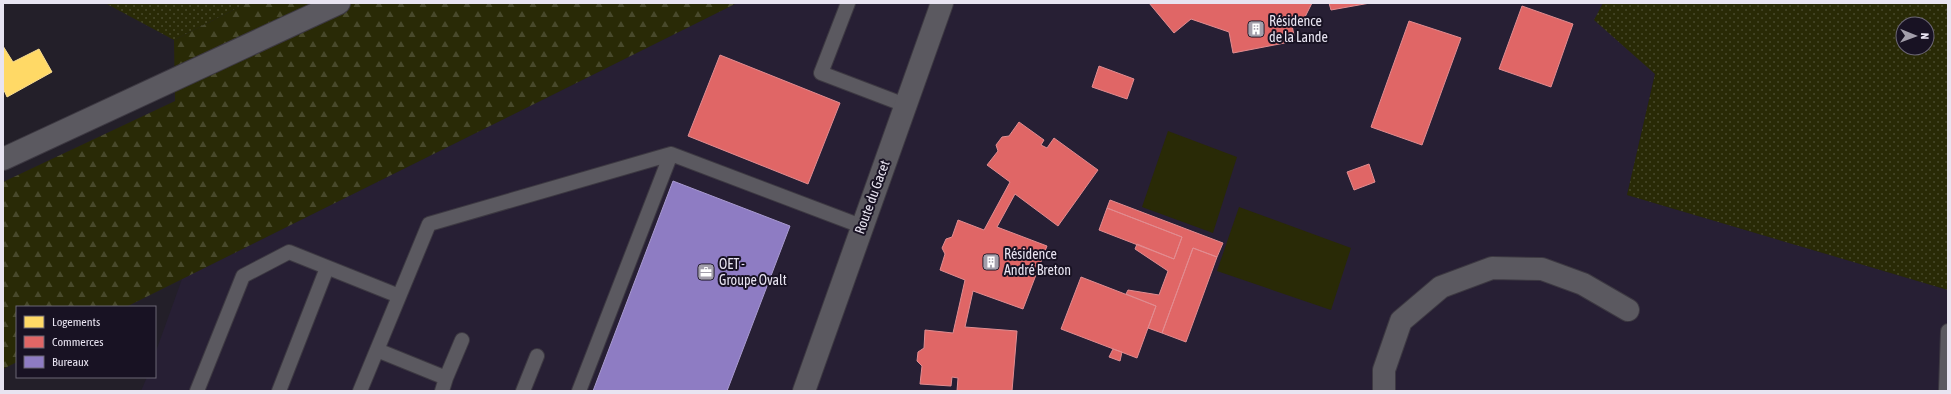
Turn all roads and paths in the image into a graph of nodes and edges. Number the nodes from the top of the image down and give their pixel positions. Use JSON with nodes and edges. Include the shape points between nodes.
{"nodes":[{"id":1,"x":338,"y":3,"type":"edge"},
{"id":2,"x":848,"y":3,"type":"edge"},
{"id":3,"x":942,"y":3,"type":"edge"},
{"id":4,"x":1948,"y":3,"type":"edge"},
{"id":5,"x":1948,"y":17,"type":"edge"},
{"id":6,"x":906,"y":105,"type":"junction"},
{"id":7,"x":671,"y":154,"type":"junction"},
{"id":8,"x":3,"y":159,"type":"edge"},
{"id":9,"x":861,"y":226,"type":"junction"},
{"id":10,"x":327,"y":268,"type":"junction"},
{"id":11,"x":399,"y":296,"type":"junction"},
{"id":12,"x":1628,"y":310,"type":"dead end"},
{"id":13,"x":1948,"y":331,"type":"edge"},
{"id":14,"x":462,"y":340,"type":"dead end"},
{"id":15,"x":377,"y":350,"type":"junction"},
{"id":16,"x":537,"y":356,"type":"dead end"},
{"id":17,"x":444,"y":385,"type":"edge"},
{"id":18,"x":197,"y":391,"type":"edge"},
{"id":19,"x":279,"y":391,"type":"edge"},
{"id":20,"x":360,"y":391,"type":"edge"},
{"id":21,"x":524,"y":391,"type":"edge"},
{"id":22,"x":579,"y":391,"type":"edge"},
{"id":23,"x":804,"y":391,"type":"edge"},
{"id":24,"x":1384,"y":391,"type":"edge"},
{"id":25,"x":1946,"y":391,"type":"edge"}],
"edges":[{"from":1,"to":8,"type":"street"},
{"from":2,"to":6,"type":"lane","via":[[821,73]]},
{"from":3,"to":6,"type":"street","name":"Route du Gacet"},
{"from":4,"to":5,"type":"path"},
{"from":6,"to":9,"type":"street","name":"Route du Gacet"},
{"from":7,"to":9,"type":"lane"},
{"from":7,"to":11,"type":"lane","via":[[429,224]]},
{"from":7,"to":22,"type":"lane"},
{"from":9,"to":23,"type":"street","name":"Route du Gacet"},
{"from":10,"to":11,"type":"lane"},
{"from":10,"to":18,"type":"lane","via":[[289,252],[243,276]]},
{"from":10,"to":19,"type":"lane"},
{"from":11,"to":15,"type":"lane"},
{"from":12,"to":24,"type":"street","via":[[1583,284],[1542,270],[1492,268],[1441,287],[1401,321],[1384,370]]},
{"from":13,"to":25,"type":"lane"},
{"from":14,"to":17,"type":"lane"},
{"from":15,"to":17,"type":"lane"},
{"from":15,"to":20,"type":"lane"},
{"from":16,"to":21,"type":"lane"}]}
